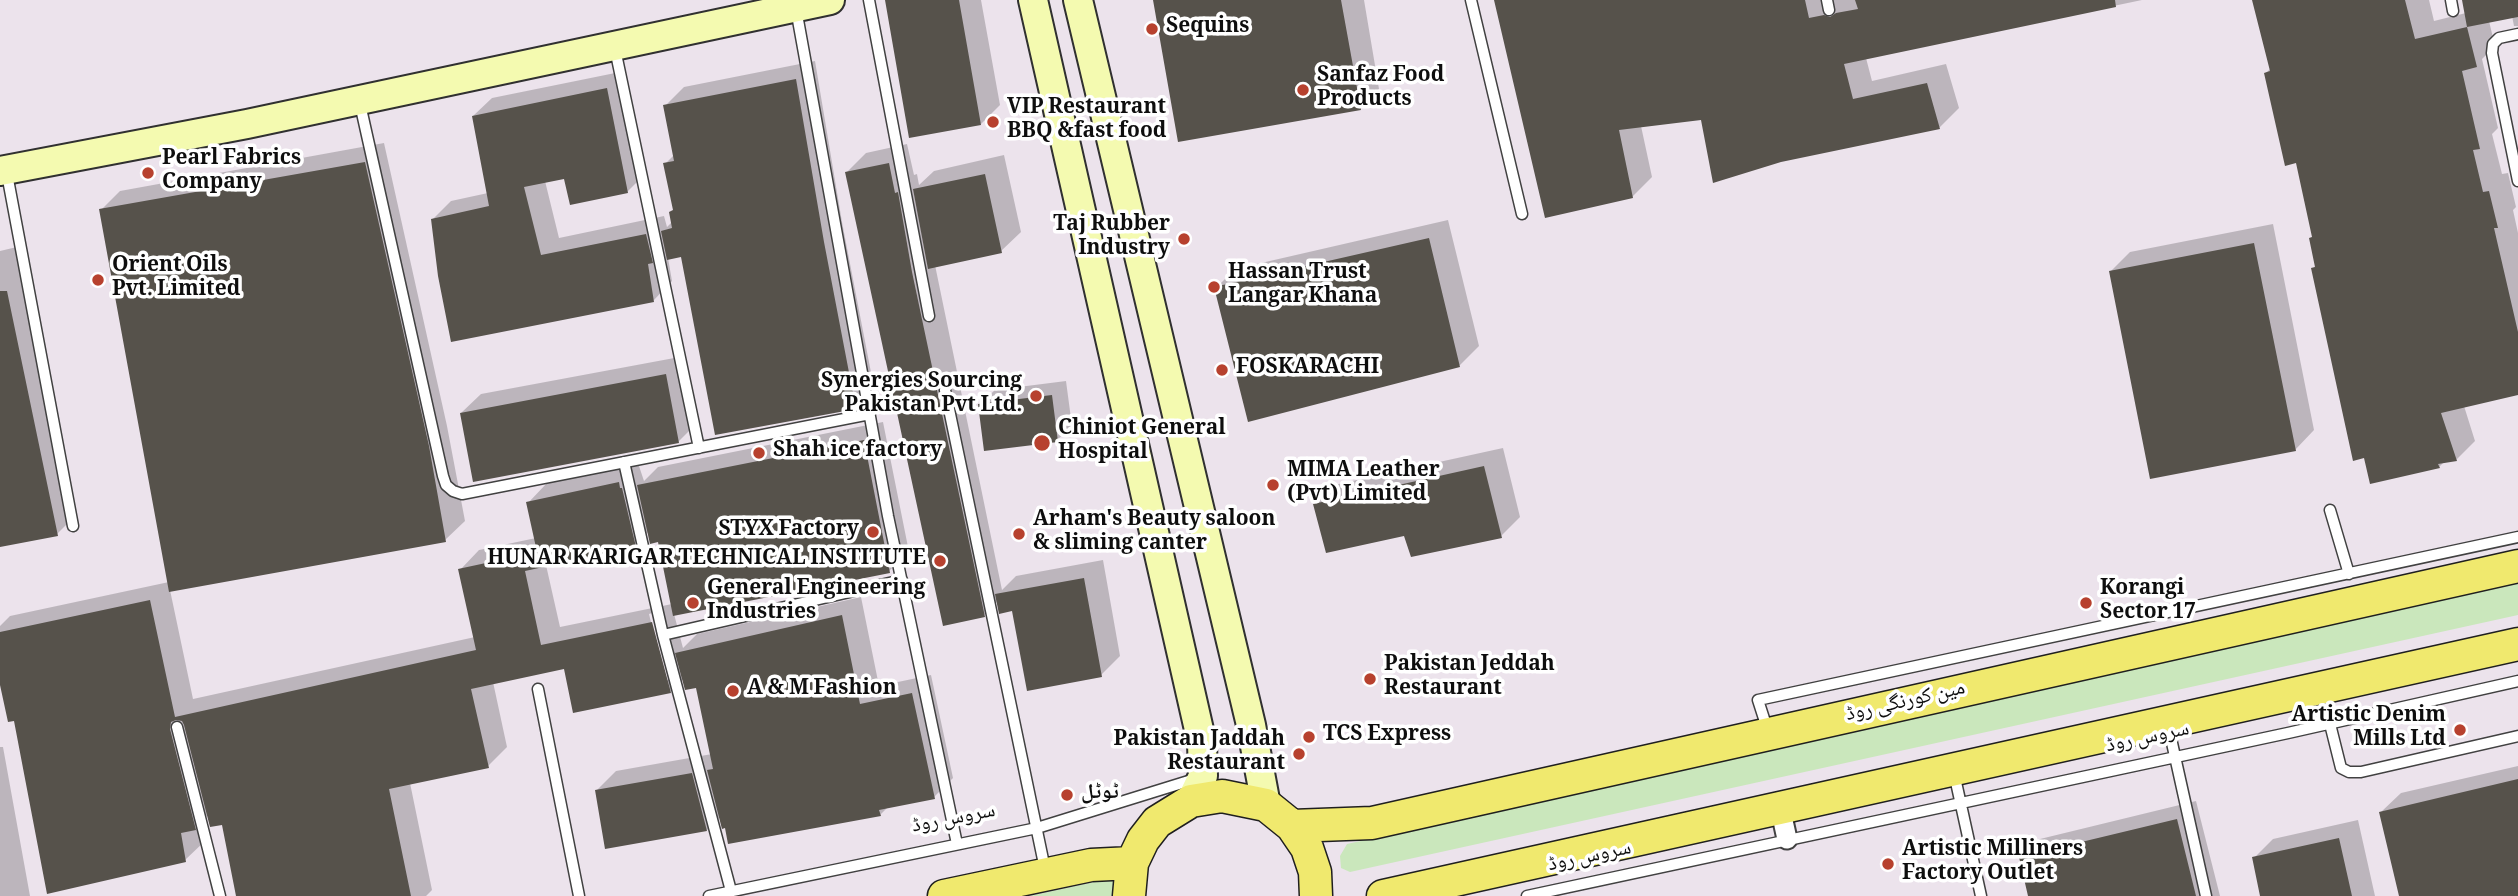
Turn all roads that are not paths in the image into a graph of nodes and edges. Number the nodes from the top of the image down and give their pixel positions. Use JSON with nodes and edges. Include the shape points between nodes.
{"nodes":[{"id":1,"x":830,"y":0,"type":"edge"},
{"id":2,"x":869,"y":0,"type":"edge"},
{"id":3,"x":1033,"y":0,"type":"edge"},
{"id":4,"x":1078,"y":0,"type":"edge"},
{"id":5,"x":1471,"y":0,"type":"edge"},
{"id":6,"x":2451,"y":0,"type":"edge"},
{"id":7,"x":796,"y":8,"type":"junction"},
{"id":8,"x":2453,"y":11,"type":"dead end"},
{"id":9,"x":2518,"y":34,"type":"edge"},
{"id":10,"x":614,"y":45,"type":"junction"},
{"id":11,"x":360,"y":100,"type":"junction"},
{"id":12,"x":3,"y":170,"type":"edge"},
{"id":13,"x":2518,"y":181,"type":"edge"},
{"id":14,"x":1522,"y":215,"type":"dead end"},
{"id":15,"x":929,"y":316,"type":"dead end"},
{"id":16,"x":945,"y":390,"type":"dead end"},
{"id":17,"x":870,"y":414,"type":"junction"},
{"id":18,"x":698,"y":447,"type":"junction"},
{"id":19,"x":624,"y":462,"type":"junction"},
{"id":20,"x":2330,"y":510,"type":"dead end"},
{"id":21,"x":74,"y":526,"type":"dead end"},
{"id":22,"x":2518,"y":537,"type":"edge"},
{"id":23,"x":2518,"y":566,"type":"edge"},
{"id":24,"x":2349,"y":574,"type":"junction"},
{"id":25,"x":902,"y":580,"type":"junction"},
{"id":26,"x":663,"y":635,"type":"junction"},
{"id":27,"x":2518,"y":644,"type":"edge"},
{"id":28,"x":2518,"y":681,"type":"edge"},
{"id":29,"x":537,"y":689,"type":"dead end"},
{"id":30,"x":2167,"y":721,"type":"junction"},
{"id":31,"x":2330,"y":724,"type":"junction"},
{"id":32,"x":177,"y":727,"type":"dead end"},
{"id":33,"x":1769,"y":734,"type":"junction"},
{"id":34,"x":2518,"y":736,"type":"edge"},
{"id":35,"x":2175,"y":757,"type":"junction"},
{"id":36,"x":1953,"y":769,"type":"junction"},
{"id":37,"x":1197,"y":789,"type":"junction"},
{"id":38,"x":1960,"y":802,"type":"junction"},
{"id":39,"x":1266,"y":805,"type":"junction"},
{"id":40,"x":1780,"y":807,"type":"junction"},
{"id":41,"x":1292,"y":826,"type":"junction"},
{"id":42,"x":1037,"y":828,"type":"junction"},
{"id":43,"x":1787,"y":839,"type":"junction"},
{"id":44,"x":957,"y":844,"type":"junction"},
{"id":45,"x":1132,"y":863,"type":"junction"},
{"id":46,"x":1046,"y":874,"type":"junction"},
{"id":47,"x":731,"y":891,"type":"junction"},
{"id":48,"x":1415,"y":892,"type":"edge"},
{"id":49,"x":220,"y":896,"type":"edge"},
{"id":50,"x":579,"y":896,"type":"edge"},
{"id":51,"x":709,"y":896,"type":"edge"},
{"id":52,"x":944,"y":896,"type":"edge"},
{"id":53,"x":1129,"y":896,"type":"edge"},
{"id":54,"x":1316,"y":896,"type":"edge"},
{"id":55,"x":1383,"y":896,"type":"edge"},
{"id":56,"x":1527,"y":896,"type":"edge"},
{"id":57,"x":1981,"y":896,"type":"edge"},
{"id":58,"x":2206,"y":896,"type":"edge"}],
"edges":[{"from":1,"to":7,"type":"street"},
{"from":2,"to":15,"type":"lane"},
{"from":3,"to":37,"type":"street","via":[[1202,743]]},
{"from":4,"to":39,"type":"street","via":[[1251,725]]},
{"from":5,"to":14,"type":"lane"},
{"from":6,"to":8,"type":"lane"},
{"from":7,"to":10,"type":"street"},
{"from":7,"to":17,"type":"lane"},
{"from":9,"to":13,"type":"lane","via":[[2499,38],[2492,53]]},
{"from":10,"to":11,"type":"street"},
{"from":10,"to":18,"type":"lane"},
{"from":11,"to":12,"type":"street"},
{"from":11,"to":19,"type":"lane","via":[[446,485],[462,494]]},
{"from":12,"to":21,"type":"lane"},
{"from":16,"to":42,"type":"lane"},
{"from":17,"to":18,"type":"lane"},
{"from":17,"to":25,"type":"lane"},
{"from":18,"to":19,"type":"lane"},
{"from":19,"to":26,"type":"lane"},
{"from":20,"to":24,"type":"lane"},
{"from":22,"to":24,"type":"lane"},
{"from":23,"to":33,"type":"main road","name":"مین کورنگی روڈ"},
{"from":24,"to":33,"type":"lane","via":[[1758,700]]},
{"from":25,"to":26,"type":"lane"},
{"from":25,"to":44,"type":"lane"},
{"from":26,"to":47,"type":"lane"},
{"from":27,"to":30,"type":"main road"},
{"from":28,"to":31,"type":"lane","name":"سروس روڈ"},
{"from":29,"to":50,"type":"lane"},
{"from":30,"to":35,"type":"lane"},
{"from":30,"to":36,"type":"main road"},
{"from":31,"to":34,"type":"lane","via":[[2341,768],[2349,772]]},
{"from":31,"to":35,"type":"lane","name":"سروس روڈ"},
{"from":32,"to":49,"type":"lane"},
{"from":33,"to":41,"type":"main road","name":"مین کورنگی روڈ","via":[[1373,824]]},
{"from":35,"to":38,"type":"lane","name":"سروس روڈ"},
{"from":35,"to":58,"type":"lane"},
{"from":36,"to":38,"type":"lane"},
{"from":36,"to":40,"type":"main road"},
{"from":37,"to":39,"type":"main road"},
{"from":37,"to":42,"type":"lane","name":"سروس روڈ"},
{"from":37,"to":45,"type":"main road","via":[[1157,822]]},
{"from":38,"to":43,"type":"lane","name":"سروس روڈ"},
{"from":38,"to":57,"type":"lane"},
{"from":39,"to":41,"type":"main road"},
{"from":40,"to":43,"type":"street"},
{"from":40,"to":48,"type":"main road"},
{"from":41,"to":54,"type":"main road","via":[[1307,848]]},
{"from":42,"to":44,"type":"lane","name":"سروس روڈ"},
{"from":42,"to":46,"type":"lane"},
{"from":43,"to":56,"type":"lane","name":"سروس روڈ"},
{"from":44,"to":47,"type":"lane","name":"سروس روڈ"},
{"from":45,"to":46,"type":"main road"},
{"from":45,"to":53,"type":"main road"},
{"from":46,"to":52,"type":"main road"},
{"from":47,"to":51,"type":"lane","name":"سروس روڈ"},
{"from":48,"to":55,"type":"main road"}]}
